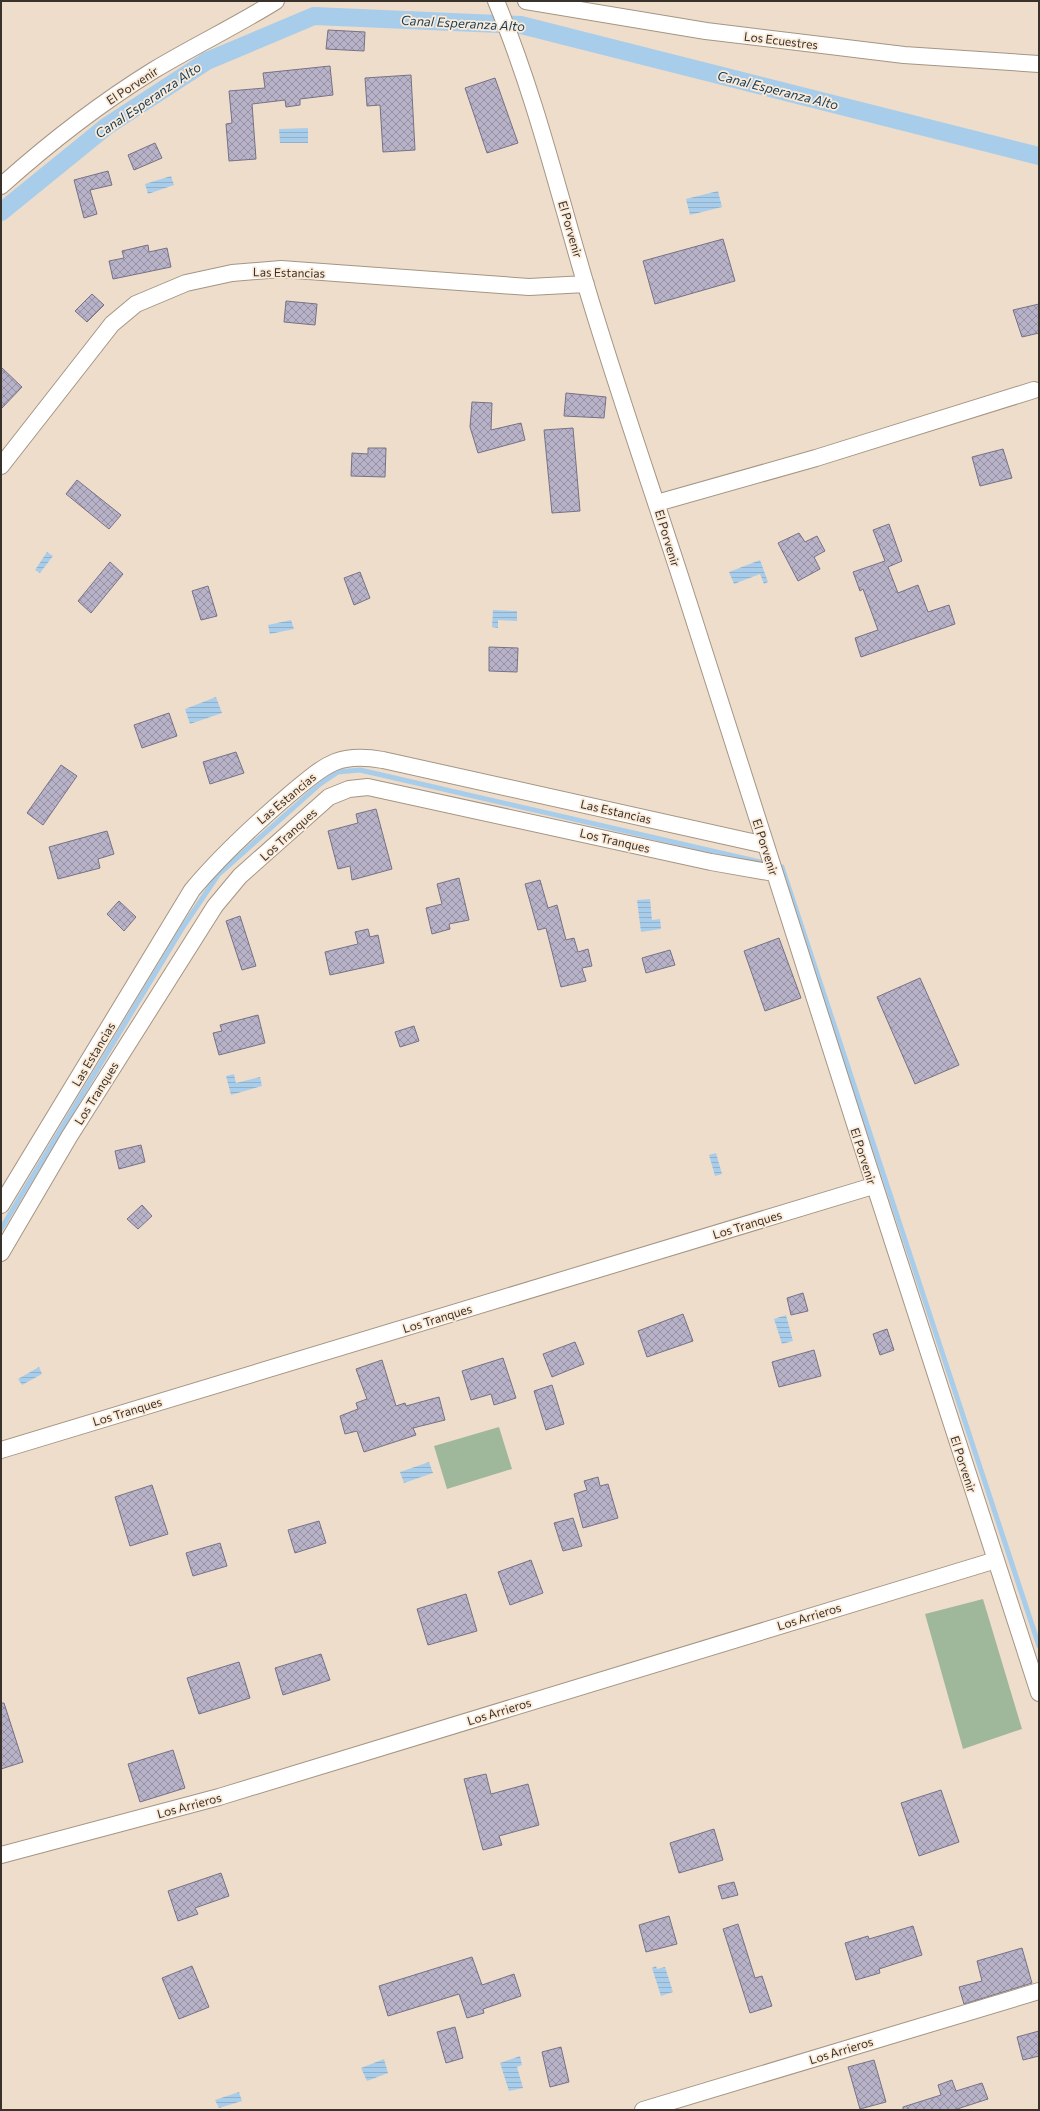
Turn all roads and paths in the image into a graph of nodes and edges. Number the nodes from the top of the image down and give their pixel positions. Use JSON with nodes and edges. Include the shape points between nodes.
{"nodes":[{"id":1,"x":276,"y":1,"type":"edge"},
{"id":2,"x":496,"y":1,"type":"edge"},
{"id":3,"x":526,"y":1,"type":"edge"},
{"id":4,"x":1039,"y":64,"type":"edge"},
{"id":5,"x":1,"y":186,"type":"edge"},
{"id":6,"x":586,"y":284,"type":"junction"},
{"id":7,"x":1034,"y":390,"type":"dead end"},
{"id":8,"x":1,"y":466,"type":"edge"},
{"id":9,"x":657,"y":503,"type":"junction"},
{"id":10,"x":765,"y":844,"type":"junction"},
{"id":11,"x":774,"y":873,"type":"junction"},
{"id":12,"x":164,"y":937,"type":"junction"},
{"id":13,"x":186,"y":951,"type":"junction"},
{"id":14,"x":874,"y":1186,"type":"junction"},
{"id":15,"x":1,"y":1205,"type":"edge"},
{"id":16,"x":1,"y":1253,"type":"edge"},
{"id":17,"x":1,"y":1450,"type":"edge"},
{"id":18,"x":996,"y":1560,"type":"junction"},
{"id":19,"x":1039,"y":1692,"type":"edge"},
{"id":20,"x":1,"y":1856,"type":"edge"},
{"id":21,"x":1039,"y":1991,"type":"edge"},
{"id":22,"x":643,"y":2110,"type":"edge"}],
"edges":[{"from":1,"to":5,"type":"street","name":"El Porvenir","via":[[123,90],[56,139]]},
{"from":2,"to":6,"type":"street","name":"El Porvenir","via":[[512,40],[546,144]]},
{"from":3,"to":4,"type":"street","name":"Los Ecuestres","via":[[706,31],[904,55]]},
{"from":6,"to":8,"type":"street","name":"Las Estancias","via":[[529,287],[281,269],[232,273],[186,283],[136,304],[112,324]]},
{"from":6,"to":9,"type":"street","name":"El Porvenir"},
{"from":7,"to":9,"type":"street","via":[[816,458]]},
{"from":9,"to":10,"type":"street","name":"El Porvenir"},
{"from":10,"to":11,"type":"street","name":"El Porvenir"},
{"from":10,"to":12,"type":"street","name":"Las Estancias","via":[[370,757],[344,759],[317,772],[230,847],[192,890]]},
{"from":11,"to":13,"type":"street","name":"Los Tranques","via":[[358,787],[329,797],[240,876],[215,906]]},
{"from":11,"to":14,"type":"street","name":"El Porvenir"},
{"from":12,"to":13,"type":"street"},
{"from":12,"to":15,"type":"street","name":"Las Estancias"},
{"from":13,"to":16,"type":"street","name":"Los Tranques","via":[[69,1137]]},
{"from":14,"to":17,"type":"street","name":"Los Tranques"},
{"from":14,"to":18,"type":"street","name":"El Porvenir"},
{"from":18,"to":19,"type":"street","name":"El Porvenir"},
{"from":18,"to":20,"type":"street","name":"Los Arrieros","via":[[219,1797]]},
{"from":21,"to":22,"type":"street","name":"Los Arrieros"}]}
